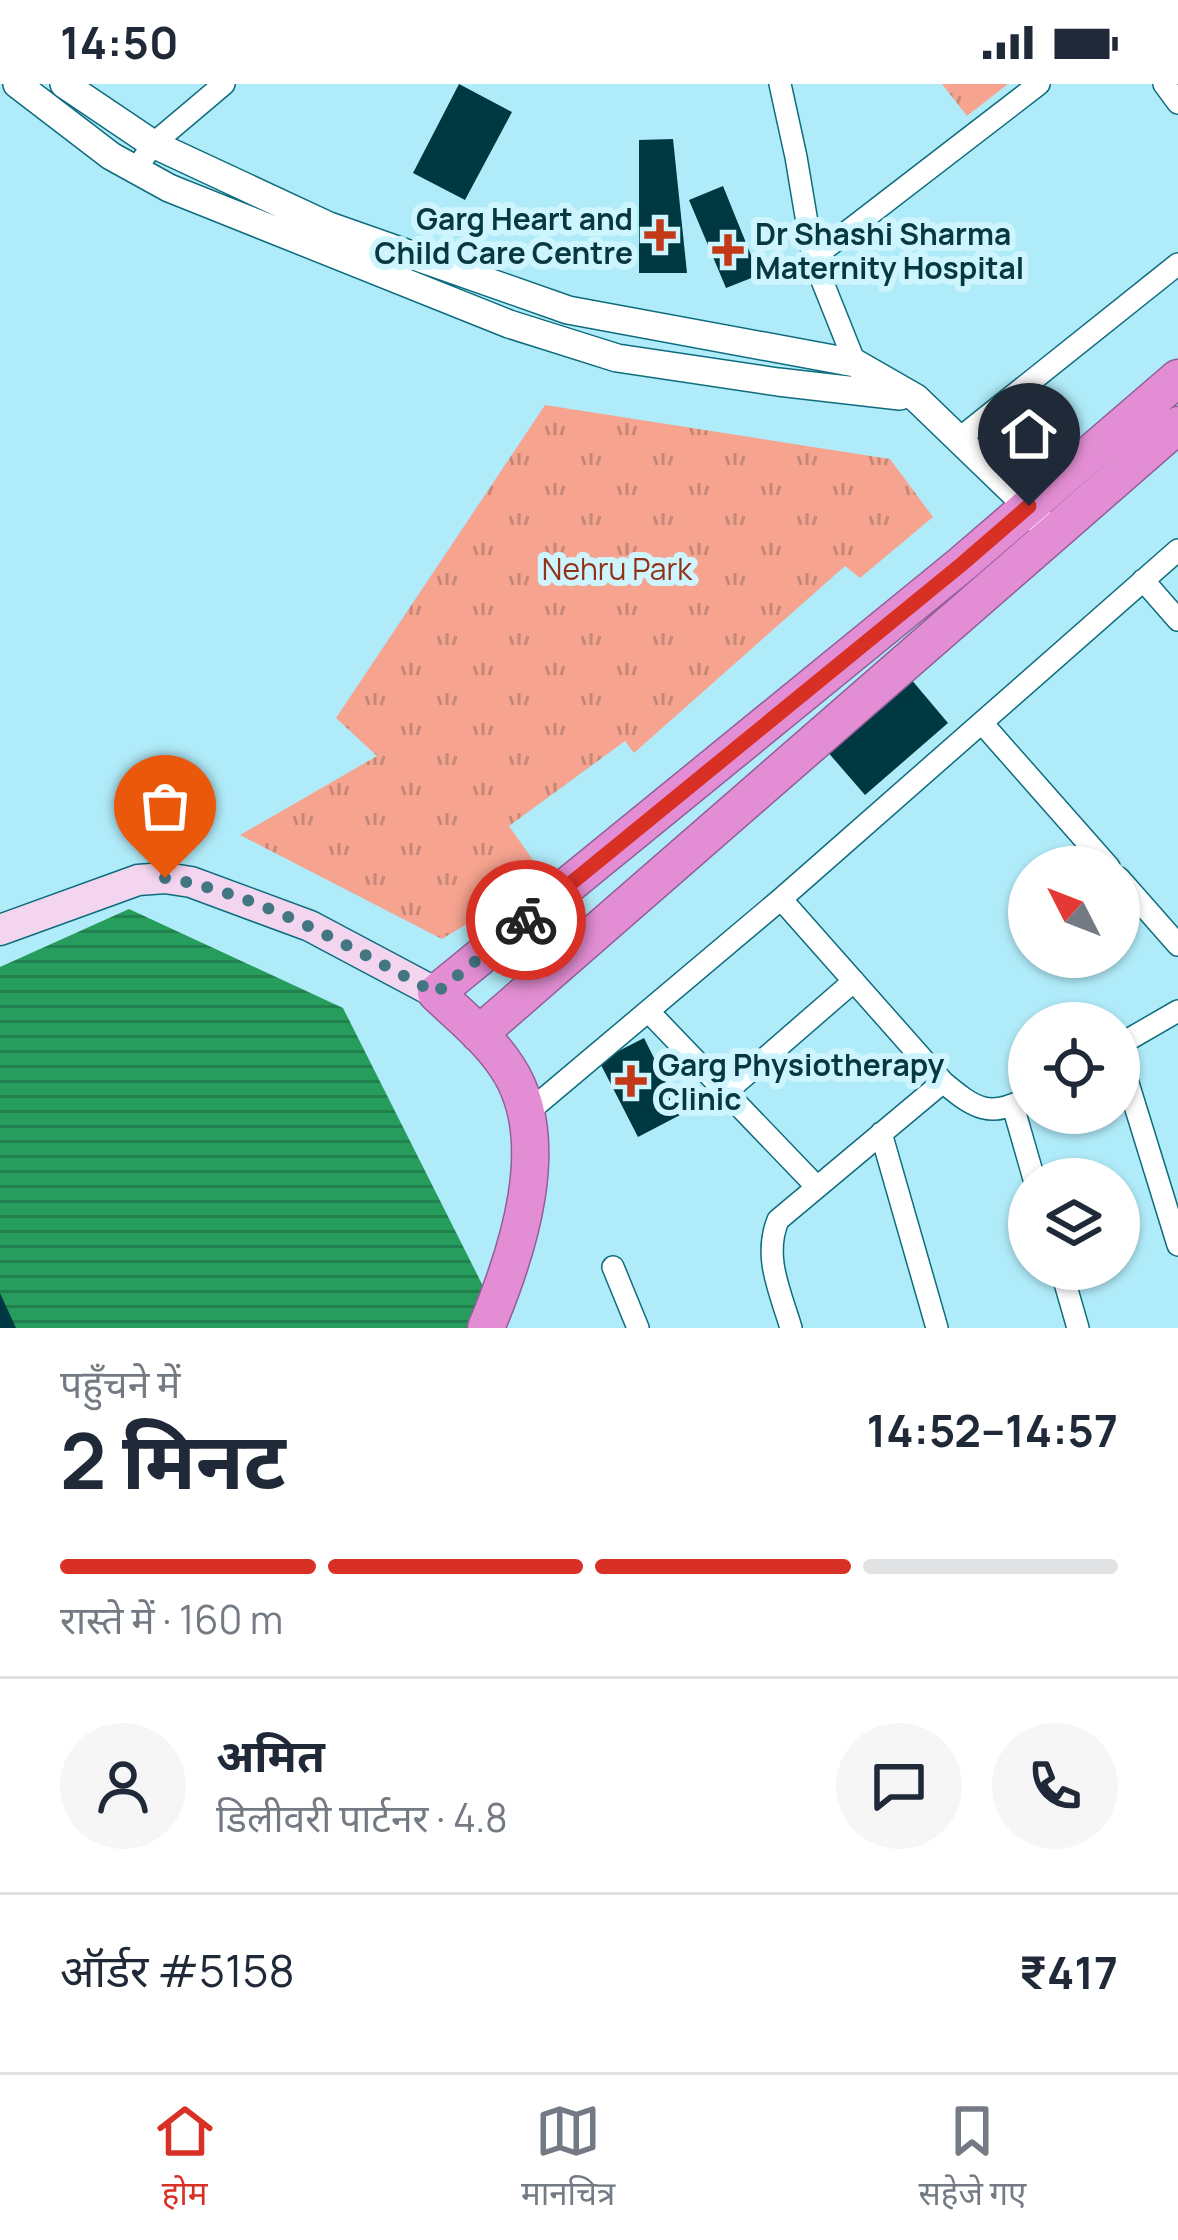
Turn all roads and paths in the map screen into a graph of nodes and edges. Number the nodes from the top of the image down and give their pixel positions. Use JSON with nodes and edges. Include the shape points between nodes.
{"nodes":[{"id":1,"x":17,"y":84,"type":"edge"},
{"id":2,"x":64,"y":84,"type":"edge"},
{"id":3,"x":224,"y":84,"type":"edge"},
{"id":4,"x":780,"y":84,"type":"edge"},
{"id":5,"x":1039,"y":84,"type":"edge"},
{"id":6,"x":1164,"y":84,"type":"edge"},
{"id":7,"x":1178,"y":103,"type":"edge"},
{"id":8,"x":153,"y":144,"type":"junction"},
{"id":9,"x":135,"y":171,"type":"junction"},
{"id":10,"x":813,"y":258,"type":"junction"},
{"id":11,"x":1178,"y":265,"type":"edge"},
{"id":12,"x":855,"y":363,"type":"junction"},
{"id":13,"x":1178,"y":378,"type":"edge"},
{"id":14,"x":916,"y":398,"type":"junction"},
{"id":15,"x":1178,"y":425,"type":"edge"},
{"id":16,"x":961,"y":438,"type":"junction"},
{"id":17,"x":1029,"y":506,"type":"junction"},
{"id":18,"x":1051,"y":536,"type":"junction"},
{"id":19,"x":1178,"y":550,"type":"edge"},
{"id":20,"x":1143,"y":580,"type":"junction"},
{"id":21,"x":1178,"y":620,"type":"edge"},
{"id":22,"x":982,"y":723,"type":"junction"},
{"id":23,"x":1090,"y":846,"type":"edge"},
{"id":24,"x":781,"y":898,"type":"junction"},
{"id":25,"x":1140,"y":902,"type":"edge"},
{"id":26,"x":0,"y":930,"type":"edge"},
{"id":27,"x":1178,"y":945,"type":"edge"},
{"id":28,"x":854,"y":981,"type":"junction"},
{"id":29,"x":436,"y":993,"type":"junction"},
{"id":30,"x":648,"y":1011,"type":"junction"},
{"id":31,"x":1178,"y":1011,"type":"edge"},
{"id":32,"x":478,"y":1034,"type":"junction"},
{"id":33,"x":1140,"y":1036,"type":"edge"},
{"id":34,"x":944,"y":1082,"type":"junction"},
{"id":35,"x":726,"y":1092,"type":"junction"},
{"id":36,"x":1008,"y":1105,"type":"edge"},
{"id":37,"x":527,"y":1113,"type":"junction"},
{"id":38,"x":1140,"y":1119,"type":"edge"},
{"id":39,"x":881,"y":1133,"type":"junction"},
{"id":40,"x":816,"y":1186,"type":"junction"},
{"id":41,"x":1178,"y":1245,"type":"edge"},
{"id":42,"x":613,"y":1267,"type":"dead end"},
{"id":43,"x":1067,"y":1290,"type":"edge"},
{"id":44,"x":486,"y":1328,"type":"edge"},
{"id":45,"x":638,"y":1328,"type":"edge"},
{"id":46,"x":790,"y":1328,"type":"edge"},
{"id":47,"x":937,"y":1328,"type":"edge"},
{"id":48,"x":1078,"y":1328,"type":"edge"}],
"edges":[{"from":1,"to":9,"type":"street"},
{"from":2,"to":8,"type":"street"},
{"from":3,"to":8,"type":"street"},
{"from":4,"to":10,"type":"street"},
{"from":5,"to":10,"type":"street"},
{"from":6,"to":7,"type":"street"},
{"from":8,"to":9,"type":"street"},
{"from":8,"to":12,"type":"street","via":[[329,226],[568,310]]},
{"from":9,"to":14,"type":"street","via":[[576,347]]},
{"from":10,"to":12,"type":"street"},
{"from":11,"to":16,"type":"street"},
{"from":12,"to":14,"type":"street"},
{"from":13,"to":17,"type":"highway"},
{"from":14,"to":16,"type":"street"},
{"from":15,"to":18,"type":"highway"},
{"from":16,"to":17,"type":"street"},
{"from":17,"to":18,"type":"street"},
{"from":17,"to":29,"type":"highway"},
{"from":18,"to":32,"type":"highway"},
{"from":19,"to":20,"type":"street"},
{"from":20,"to":21,"type":"street"},
{"from":20,"to":22,"type":"street"},
{"from":22,"to":23,"type":"street"},
{"from":22,"to":24,"type":"street"},
{"from":24,"to":28,"type":"street"},
{"from":24,"to":30,"type":"street"},
{"from":25,"to":27,"type":"street"},
{"from":26,"to":29,"type":"main road","via":[[138,880],[165,878],[310,926]]},
{"from":28,"to":34,"type":"street"},
{"from":28,"to":35,"type":"street"},
{"from":29,"to":32,"type":"highway"},
{"from":30,"to":35,"type":"street"},
{"from":30,"to":37,"type":"street"},
{"from":31,"to":33,"type":"street"},
{"from":32,"to":37,"type":"highway","via":[[509,1069]]},
{"from":34,"to":36,"type":"street","via":[[985,1111]]},
{"from":34,"to":39,"type":"street"},
{"from":35,"to":40,"type":"street"},
{"from":37,"to":44,"type":"highway","via":[[532,1159],[524,1210]]},
{"from":38,"to":41,"type":"street"},
{"from":39,"to":40,"type":"street"},
{"from":39,"to":47,"type":"street"},
{"from":40,"to":46,"type":"street","via":[[778,1220],[771,1238]]},
{"from":42,"to":45,"type":"street"},
{"from":43,"to":48,"type":"street"}]}
